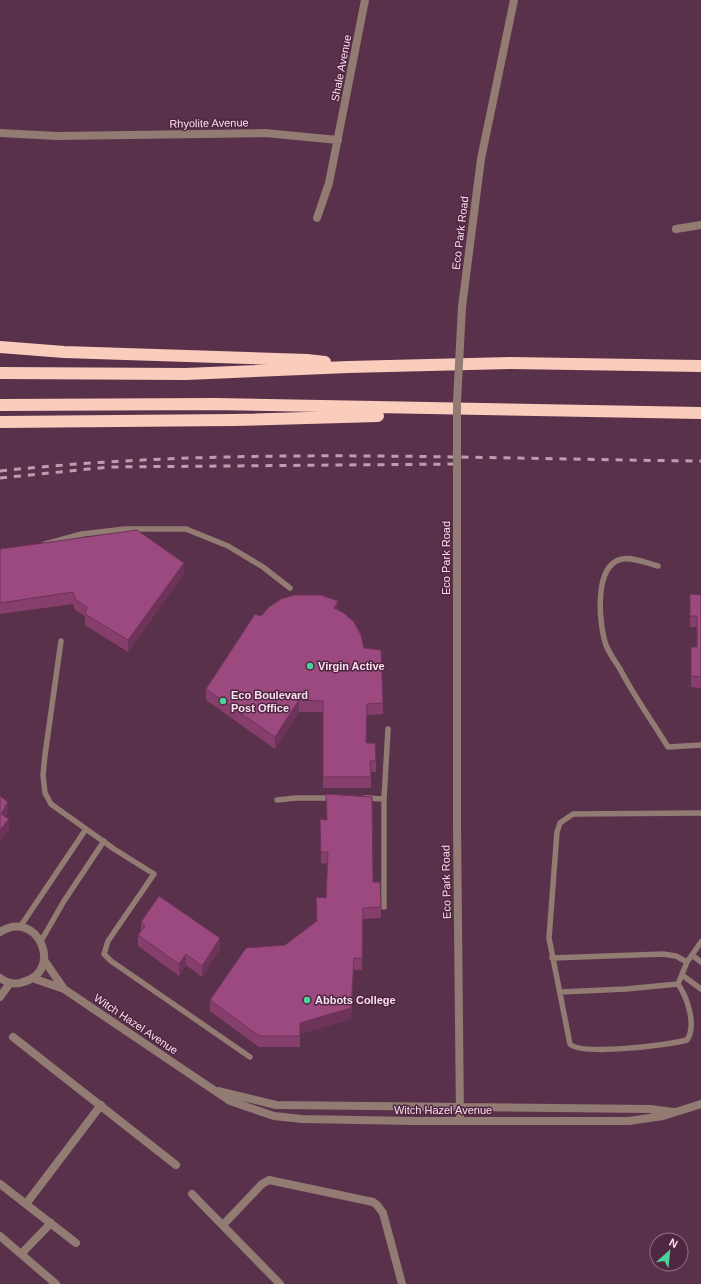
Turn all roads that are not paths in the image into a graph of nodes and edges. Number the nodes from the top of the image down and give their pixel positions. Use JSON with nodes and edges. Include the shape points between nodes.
{"nodes":[{"id":1,"x":365,"y":0,"type":"edge"},
{"id":2,"x":514,"y":0,"type":"edge"},
{"id":3,"x":0,"y":133,"type":"edge"},
{"id":4,"x":338,"y":140,"type":"junction"},
{"id":5,"x":318,"y":218,"type":"dead end"},
{"id":6,"x":701,"y":225,"type":"edge"},
{"id":7,"x":676,"y":229,"type":"dead end"},
{"id":8,"x":0,"y":346,"type":"edge"},
{"id":9,"x":701,"y":366,"type":"edge"},
{"id":10,"x":348,"y":367,"type":"junction"},
{"id":11,"x":0,"y":373,"type":"edge"},
{"id":12,"x":0,"y":405,"type":"edge"},
{"id":13,"x":513,"y":411,"type":"junction"},
{"id":14,"x":701,"y":413,"type":"edge"},
{"id":15,"x":0,"y":422,"type":"edge"},
{"id":16,"x":38,"y":546,"type":"edge"},
{"id":17,"x":658,"y":566,"type":"dead end"},
{"id":18,"x":290,"y":588,"type":"dead end"},
{"id":19,"x":61,"y":641,"type":"dead end"},
{"id":20,"x":388,"y":729,"type":"dead end"},
{"id":21,"x":701,"y":745,"type":"edge"},
{"id":22,"x":337,"y":798,"type":"edge"},
{"id":23,"x":361,"y":798,"type":"edge"},
{"id":24,"x":384,"y":799,"type":"junction"},
{"id":25,"x":277,"y":800,"type":"dead end"},
{"id":26,"x":701,"y":813,"type":"edge"},
{"id":27,"x":86,"y":829,"type":"junction"},
{"id":28,"x":104,"y":841,"type":"junction"},
{"id":29,"x":384,"y":907,"type":"dead end"},
{"id":30,"x":20,"y":927,"type":"junction"},
{"id":31,"x":0,"y":932,"type":"edge"},
{"id":32,"x":41,"y":941,"type":"junction"},
{"id":33,"x":701,"y":942,"type":"edge"},
{"id":34,"x":692,"y":955,"type":"junction"},
{"id":35,"x":552,"y":958,"type":"junction"},
{"id":36,"x":44,"y":960,"type":"junction"},
{"id":37,"x":687,"y":962,"type":"junction"},
{"id":38,"x":701,"y":962,"type":"edge"},
{"id":39,"x":682,"y":975,"type":"junction"},
{"id":40,"x":0,"y":978,"type":"edge"},
{"id":41,"x":32,"y":978,"type":"junction"},
{"id":42,"x":10,"y":983,"type":"junction"},
{"id":43,"x":678,"y":984,"type":"junction"},
{"id":44,"x":64,"y":989,"type":"junction"},
{"id":45,"x":701,"y":989,"type":"edge"},
{"id":46,"x":560,"y":992,"type":"junction"},
{"id":47,"x":0,"y":997,"type":"edge"},
{"id":48,"x":13,"y":1037,"type":"dead end"},
{"id":49,"x":250,"y":1057,"type":"dead end"},
{"id":50,"x":215,"y":1090,"type":"junction"},
{"id":51,"x":701,"y":1104,"type":"edge"},
{"id":52,"x":100,"y":1106,"type":"junction"},
{"id":53,"x":460,"y":1107,"type":"junction"},
{"id":54,"x":677,"y":1112,"type":"junction"},
{"id":55,"x":460,"y":1120,"type":"junction"},
{"id":56,"x":176,"y":1165,"type":"dead end"},
{"id":57,"x":0,"y":1184,"type":"edge"},
{"id":58,"x":192,"y":1194,"type":"dead end"},
{"id":59,"x":26,"y":1204,"type":"junction"},
{"id":60,"x":51,"y":1223,"type":"junction"},
{"id":61,"x":223,"y":1225,"type":"junction"},
{"id":62,"x":0,"y":1236,"type":"edge"},
{"id":63,"x":76,"y":1243,"type":"dead end"},
{"id":64,"x":21,"y":1254,"type":"junction"},
{"id":65,"x":56,"y":1284,"type":"edge"},
{"id":66,"x":280,"y":1284,"type":"edge"},
{"id":67,"x":402,"y":1284,"type":"edge"}],
"edges":[{"from":1,"to":4,"type":"street","name":"Shale Avenue"},
{"from":2,"to":53,"type":"street","name":"Eco Park Road","bridge":true,"via":[[481,159],[462,307],[457,402]]},
{"from":3,"to":4,"type":"street","name":"Rhyolite Avenue","via":[[57,136],[265,133]]},
{"from":4,"to":5,"type":"street"},
{"from":6,"to":7,"type":"street"},
{"from":8,"to":10,"type":"highway","via":[[64,352],[307,360]]},
{"from":9,"to":10,"type":"highway","via":[[511,363]]},
{"from":10,"to":11,"type":"highway","via":[[186,374]]},
{"from":12,"to":13,"type":"highway","via":[[215,404]]},
{"from":13,"to":14,"type":"highway"},
{"from":13,"to":15,"type":"highway","via":[[234,420]]},
{"from":16,"to":18,"type":"lane","via":[[82,534],[125,529],[186,529],[228,546],[263,567]]},
{"from":17,"to":21,"type":"lane","via":[[621,559],[610,566],[602,583],[601,625],[607,646],[627,683],[668,747]]},
{"from":19,"to":27,"type":"lane","via":[[45,754],[45,792],[51,804]]},
{"from":20,"to":24,"type":"lane"},
{"from":22,"to":25,"type":"lane"},
{"from":23,"to":24,"type":"lane"},
{"from":24,"to":29,"type":"lane"},
{"from":26,"to":35,"type":"lane","via":[[573,814],[560,823],[549,938]]},
{"from":27,"to":28,"type":"lane"},
{"from":27,"to":30,"type":"lane"},
{"from":28,"to":32,"type":"lane"},
{"from":28,"to":49,"type":"lane","via":[[154,874],[108,941],[105,956]]},
{"from":30,"to":31,"type":"street"},
{"from":30,"to":32,"type":"street","via":[[32,932]]},
{"from":32,"to":36,"type":"street"},
{"from":33,"to":34,"type":"lane"},
{"from":34,"to":37,"type":"lane"},
{"from":34,"to":38,"type":"lane"},
{"from":35,"to":37,"type":"lane","via":[[662,954],[676,956]]},
{"from":35,"to":46,"type":"lane"},
{"from":36,"to":41,"type":"street","via":[[42,967]]},
{"from":36,"to":44,"type":"street","name":"Witch Hazel Avenue"},
{"from":37,"to":39,"type":"lane"},
{"from":39,"to":43,"type":"lane"},
{"from":39,"to":45,"type":"lane"},
{"from":40,"to":42,"type":"street"},
{"from":41,"to":42,"type":"street","via":[[22,983]]},
{"from":41,"to":44,"type":"street","name":"Witch Hazel Avenue"},
{"from":42,"to":47,"type":"street"},
{"from":43,"to":46,"type":"lane"},
{"from":43,"to":46,"type":"lane","via":[[688,1004],[691,1030],[687,1040],[605,1050],[578,1049],[570,1044]]},
{"from":44,"to":50,"type":"street","name":"Witch Hazel Avenue"},
{"from":48,"to":52,"type":"street"},
{"from":50,"to":53,"type":"street","name":"Witch Hazel Avenue","via":[[276,1105]]},
{"from":50,"to":55,"type":"street","name":"Witch Hazel Avenue","via":[[241,1106],[289,1118]]},
{"from":51,"to":54,"type":"street","name":"Witch Hazel Avenue"},
{"from":52,"to":56,"type":"street"},
{"from":52,"to":59,"type":"street"},
{"from":53,"to":54,"type":"street","name":"Witch Hazel Avenue","via":[[650,1109]]},
{"from":53,"to":55,"type":"street","name":"Eco Park Road"},
{"from":54,"to":55,"type":"street","name":"Witch Hazel Avenue","via":[[656,1118],[629,1120]]},
{"from":57,"to":59,"type":"street"},
{"from":58,"to":61,"type":"street"},
{"from":59,"to":60,"type":"street"},
{"from":60,"to":63,"type":"street"},
{"from":60,"to":64,"type":"street"},
{"from":61,"to":66,"type":"street"},
{"from":61,"to":67,"type":"street","via":[[262,1184],[269,1180],[374,1202],[383,1213]]},
{"from":62,"to":64,"type":"street"},
{"from":64,"to":65,"type":"street"}]}
